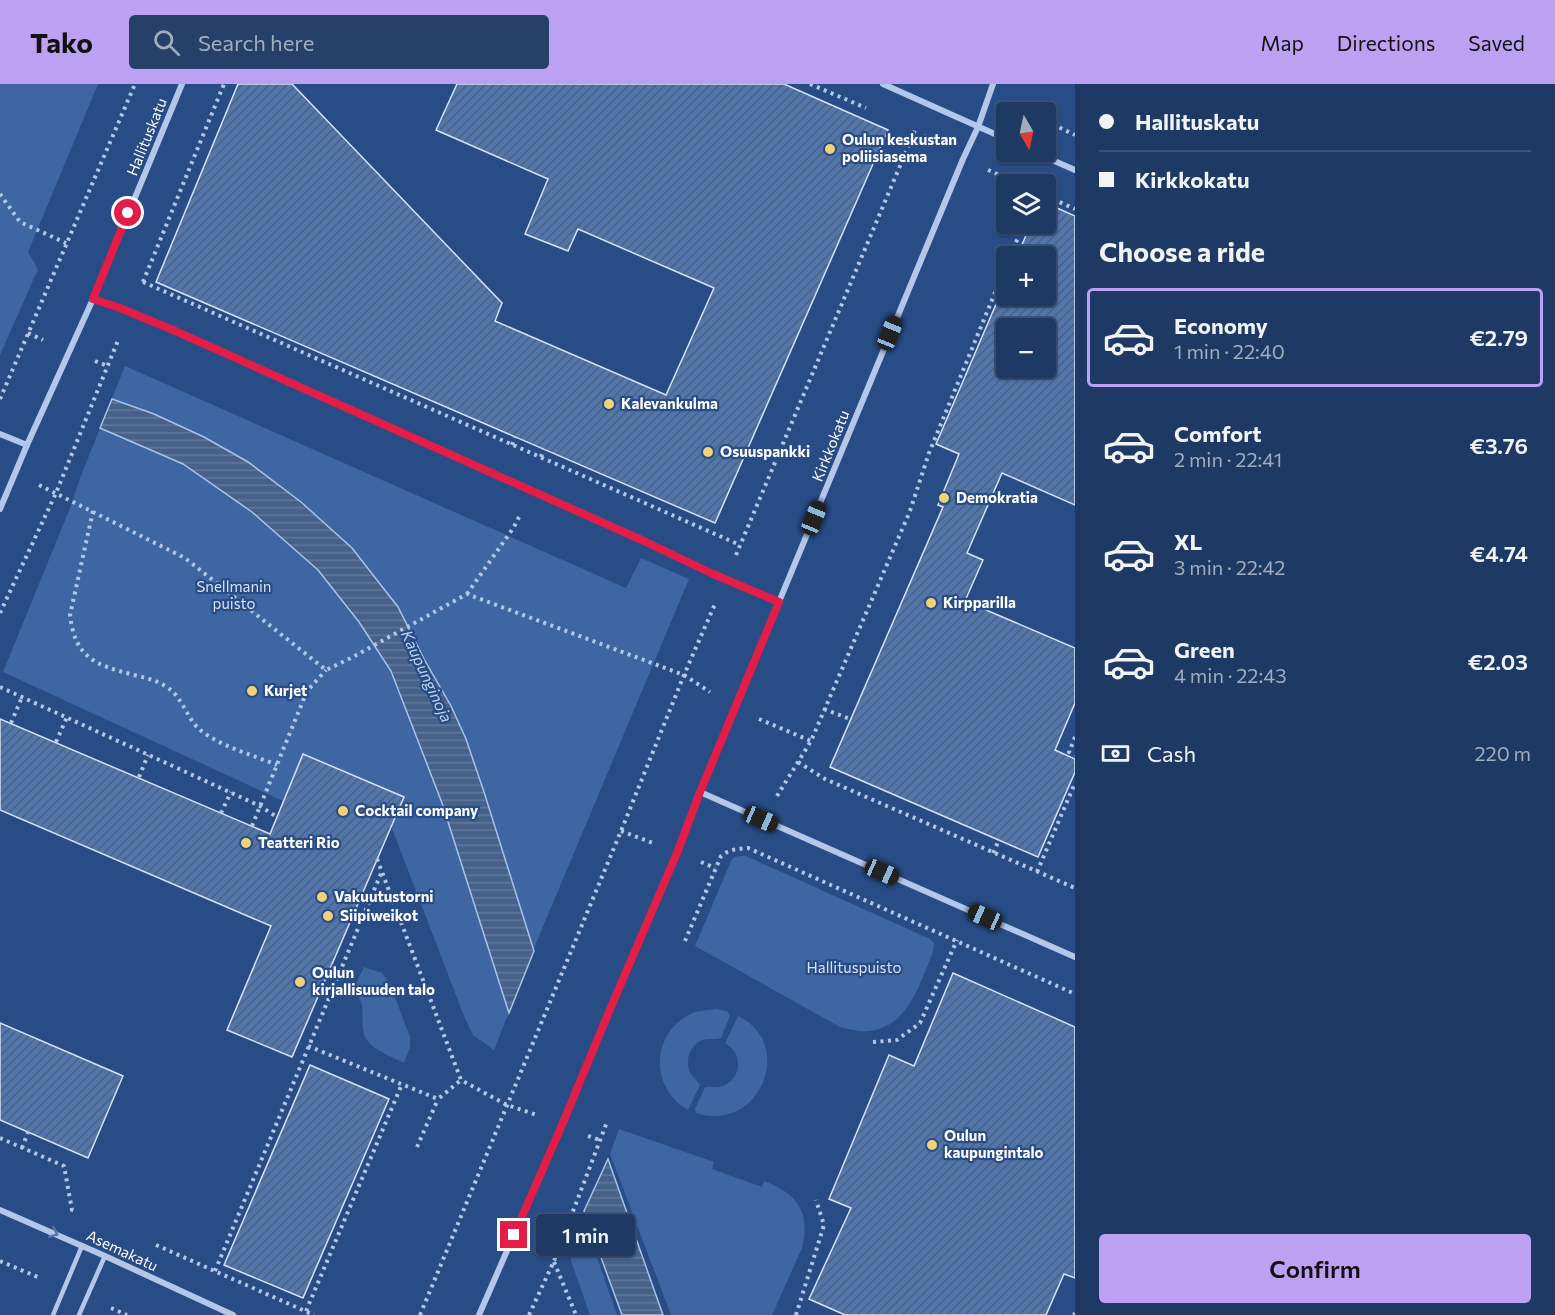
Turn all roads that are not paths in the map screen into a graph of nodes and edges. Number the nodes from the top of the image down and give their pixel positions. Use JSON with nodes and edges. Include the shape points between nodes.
{"nodes":[{"id":1,"x":182,"y":84,"type":"edge"},
{"id":2,"x":883,"y":84,"type":"edge"},
{"id":3,"x":993,"y":84,"type":"edge"},
{"id":4,"x":978,"y":127,"type":"junction"},
{"id":5,"x":996,"y":135,"type":"edge"},
{"id":6,"x":1056,"y":162,"type":"edge"},
{"id":7,"x":1075,"y":170,"type":"edge"},
{"id":8,"x":93,"y":299,"type":"junction"},
{"id":9,"x":0,"y":434,"type":"edge"},
{"id":10,"x":27,"y":445,"type":"junction"},
{"id":11,"x":0,"y":509,"type":"edge"},
{"id":12,"x":779,"y":602,"type":"junction"},
{"id":13,"x":700,"y":792,"type":"junction"},
{"id":14,"x":1075,"y":957,"type":"edge"},
{"id":15,"x":0,"y":1210,"type":"edge"},
{"id":16,"x":82,"y":1246,"type":"junction"},
{"id":17,"x":105,"y":1256,"type":"junction"},
{"id":18,"x":53,"y":1315,"type":"edge"},
{"id":19,"x":79,"y":1315,"type":"edge"},
{"id":20,"x":234,"y":1315,"type":"edge"},
{"id":21,"x":479,"y":1315,"type":"edge"}],
"edges":[{"from":1,"to":8,"type":"street","name":"Hallituskatu"},
{"from":2,"to":4,"type":"street"},
{"from":3,"to":4,"type":"street","name":"Kirkkokatu"},
{"from":4,"to":5,"type":"street"},
{"from":4,"to":12,"type":"street","name":"Kirkkokatu"},
{"from":6,"to":7,"type":"street"},
{"from":8,"to":10,"type":"street","name":"Hallituskatu"},
{"from":8,"to":12,"type":"street","via":[[173,330]]},
{"from":9,"to":10,"type":"street"},
{"from":10,"to":11,"type":"street","name":"Hallituskatu"},
{"from":12,"to":13,"type":"street","name":"Kirkkokatu"},
{"from":13,"to":14,"type":"street"},
{"from":13,"to":21,"type":"street","name":"Kirkkokatu"},
{"from":15,"to":16,"type":"street","name":"Asemakatu","one_way":true},
{"from":16,"to":17,"type":"street","name":"Asemakatu"},
{"from":16,"to":18,"type":"lane"},
{"from":17,"to":19,"type":"lane"},
{"from":17,"to":20,"type":"street","name":"Asemakatu"}]}
